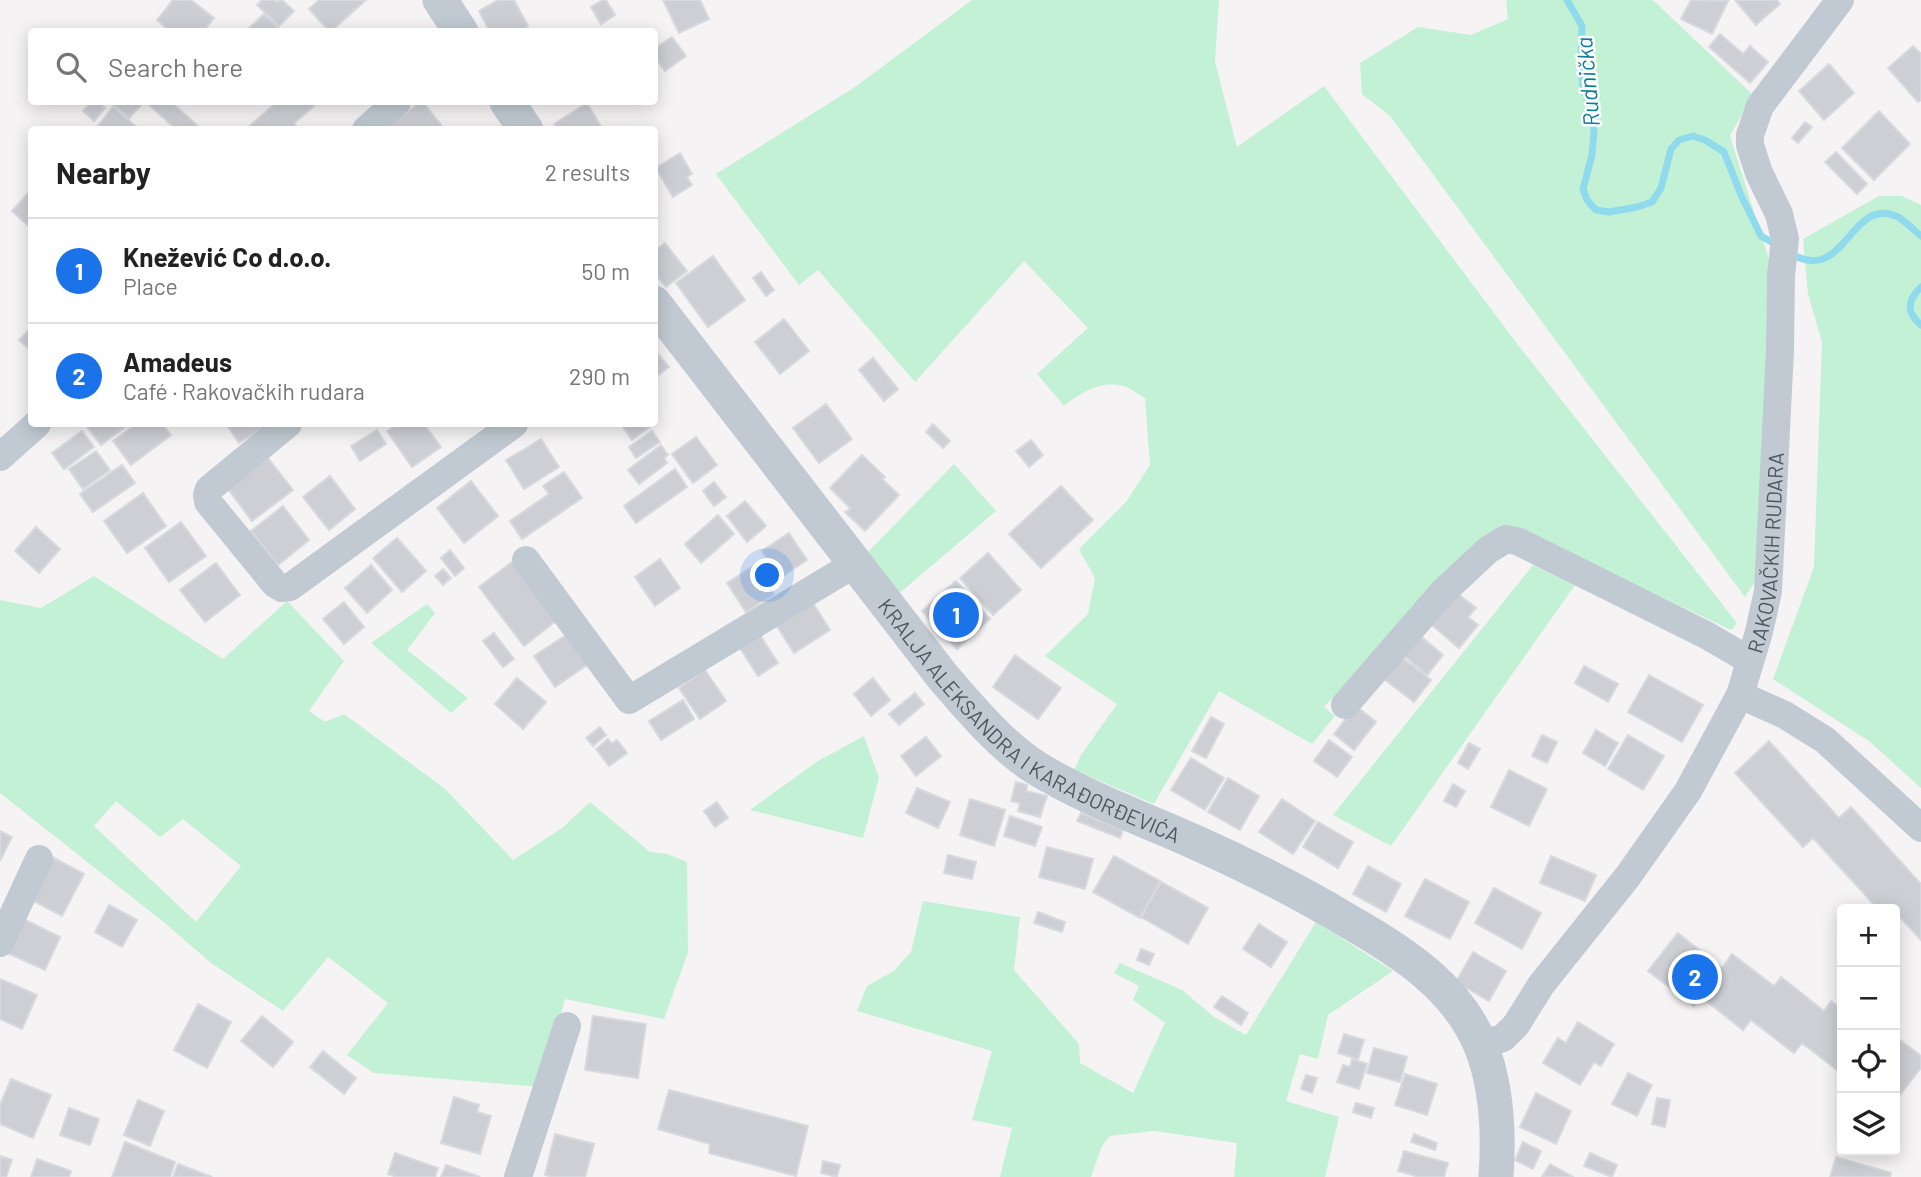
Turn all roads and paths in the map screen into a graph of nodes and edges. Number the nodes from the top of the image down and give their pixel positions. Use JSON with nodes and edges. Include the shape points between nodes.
{"nodes":[{"id":1,"x":440,"y":0,"type":"edge"},
{"id":2,"x":1840,"y":0,"type":"edge"},
{"id":3,"x":458,"y":28,"type":"edge"},
{"id":4,"x":394,"y":105,"type":"edge"},
{"id":5,"x":509,"y":105,"type":"edge"},
{"id":6,"x":370,"y":126,"type":"edge"},
{"id":7,"x":523,"y":126,"type":"edge"},
{"id":8,"x":658,"y":314,"type":"edge"},
{"id":9,"x":34,"y":427,"type":"edge"},
{"id":10,"x":284,"y":427,"type":"edge"},
{"id":11,"x":510,"y":427,"type":"edge"},
{"id":12,"x":0,"y":457,"type":"edge"},
{"id":13,"x":526,"y":560,"type":"dead end"},
{"id":14,"x":856,"y":563,"type":"junction"},
{"id":15,"x":1749,"y":660,"type":"junction"},
{"id":16,"x":1740,"y":695,"type":"junction"},
{"id":17,"x":1345,"y":705,"type":"dead end"},
{"id":18,"x":1921,"y":828,"type":"edge"},
{"id":19,"x":39,"y":859,"type":"dead end"},
{"id":20,"x":0,"y":943,"type":"edge"},
{"id":21,"x":567,"y":1026,"type":"dead end"},
{"id":22,"x":1480,"y":1045,"type":"junction"},
{"id":23,"x":518,"y":1177,"type":"edge"},
{"id":24,"x":1496,"y":1177,"type":"edge"}],
"edges":[{"from":1,"to":3,"type":"street"},
{"from":2,"to":15,"type":"street","name":"RAKOVAČKIH RUDARA","via":[[1760,106],[1750,135],[1759,173],[1779,214],[1785,239],[1768,591]]},
{"from":4,"to":6,"type":"street"},
{"from":5,"to":7,"type":"street"},
{"from":8,"to":14,"type":"street","name":"KRALJA ALEKSANDRA I KARAĐORĐEVIĆA"},
{"from":9,"to":12,"type":"street"},
{"from":10,"to":11,"type":"street","via":[[207,495],[208,502],[282,588],[290,587]]},
{"from":13,"to":14,"type":"street","via":[[629,700]]},
{"from":14,"to":22,"type":"street","name":"KRALJA ALEKSANDRA I KARAĐORĐEVIĆA","via":[[974,713],[1036,768],[1321,905],[1401,953],[1437,982],[1460,1009]]},
{"from":15,"to":16,"type":"street","name":"RAKOVAČKIH RUDARA"},
{"from":15,"to":17,"type":"street","via":[[1683,623],[1506,539],[1443,592]]},
{"from":16,"to":18,"type":"street","via":[[1825,740]]},
{"from":16,"to":22,"type":"street","name":"RAKOVAČKIH RUDARA","via":[[1688,791],[1628,876],[1541,985],[1516,1025],[1503,1038]]},
{"from":19,"to":20,"type":"street"},
{"from":21,"to":23,"type":"street"},
{"from":22,"to":24,"type":"street","name":"KRALJA ALEKSANDRA I KARAĐORĐEVIĆA","via":[[1495,1108]]}]}
